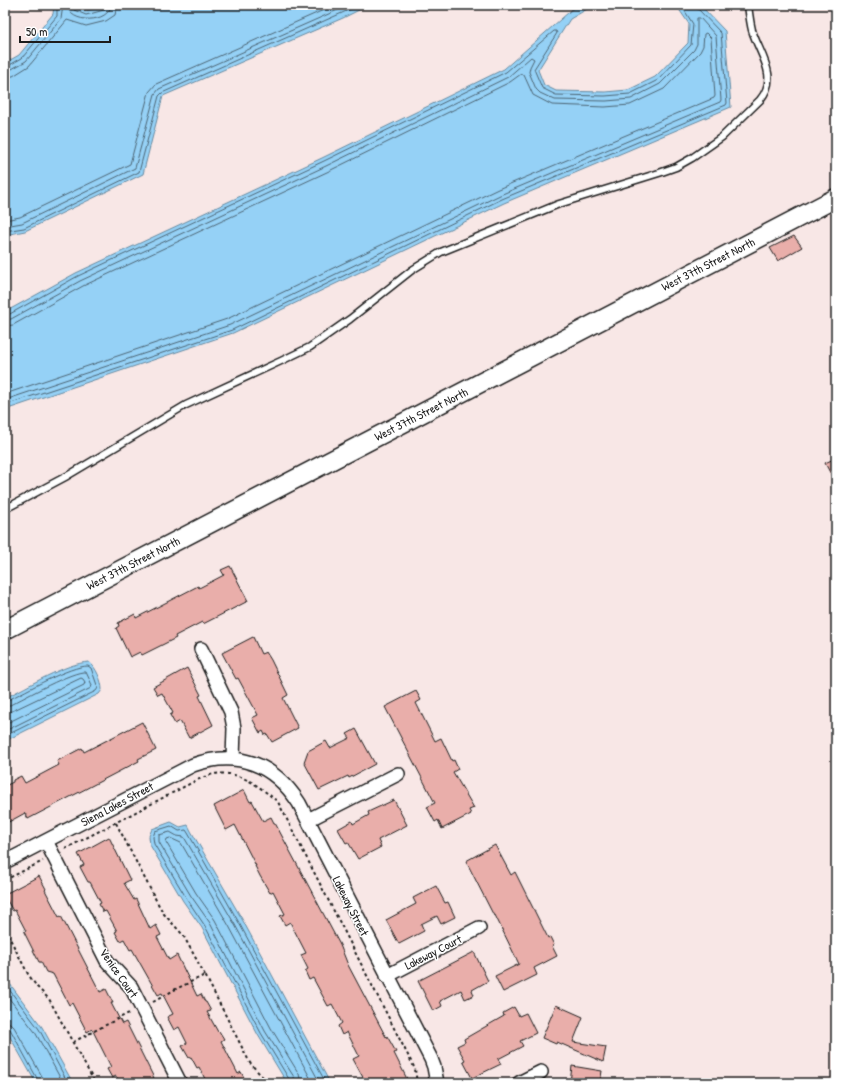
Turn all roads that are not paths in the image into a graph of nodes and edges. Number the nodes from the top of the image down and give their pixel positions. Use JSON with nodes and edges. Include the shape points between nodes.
{"nodes":[{"id":1,"x":748,"y":5,"type":"edge"},
{"id":2,"x":836,"y":198,"type":"edge"},
{"id":3,"x":5,"y":509,"type":"edge"},
{"id":4,"x":5,"y":630,"type":"edge"},
{"id":5,"x":201,"y":648,"type":"dead end"},
{"id":6,"x":233,"y":759,"type":"junction"},
{"id":7,"x":398,"y":774,"type":"dead end"},
{"id":8,"x":308,"y":820,"type":"junction"},
{"id":9,"x":46,"y":841,"type":"junction"},
{"id":10,"x":5,"y":862,"type":"edge"},
{"id":11,"x":479,"y":928,"type":"dead end"},
{"id":12,"x":387,"y":976,"type":"junction"},
{"id":13,"x":541,"y":1072,"type":"dead end"},
{"id":14,"x":180,"y":1083,"type":"edge"},
{"id":15,"x":437,"y":1083,"type":"edge"},
{"id":16,"x":519,"y":1083,"type":"edge"}],
"edges":[{"from":1,"to":3,"type":"lane","via":[[751,28],[767,67],[769,84],[764,96],[722,137],[702,152],[676,167],[559,204],[441,252],[412,270],[350,320],[310,346],[186,405],[67,476]]},
{"from":2,"to":4,"type":"street","name":"West 37th Street North"},
{"from":5,"to":6,"type":"street","via":[[231,712],[234,728]]},
{"from":6,"to":8,"type":"street","name":"Lakeway Street","via":[[254,764],[274,774],[290,790]]},
{"from":6,"to":9,"type":"street","name":"Siena Lakes Street","via":[[209,760],[185,768]]},
{"from":7,"to":8,"type":"street"},
{"from":8,"to":12,"type":"street","name":"Lakeway Street"},
{"from":9,"to":10,"type":"street","name":"Siena Lakes Street"},
{"from":9,"to":14,"type":"street","name":"Venice Court","via":[[107,961],[131,987]]},
{"from":11,"to":12,"type":"street","name":"Lakeway Court"},
{"from":12,"to":15,"type":"street","name":"Lakeway Street","via":[[431,1059]]},
{"from":13,"to":16,"type":"street"}]}
